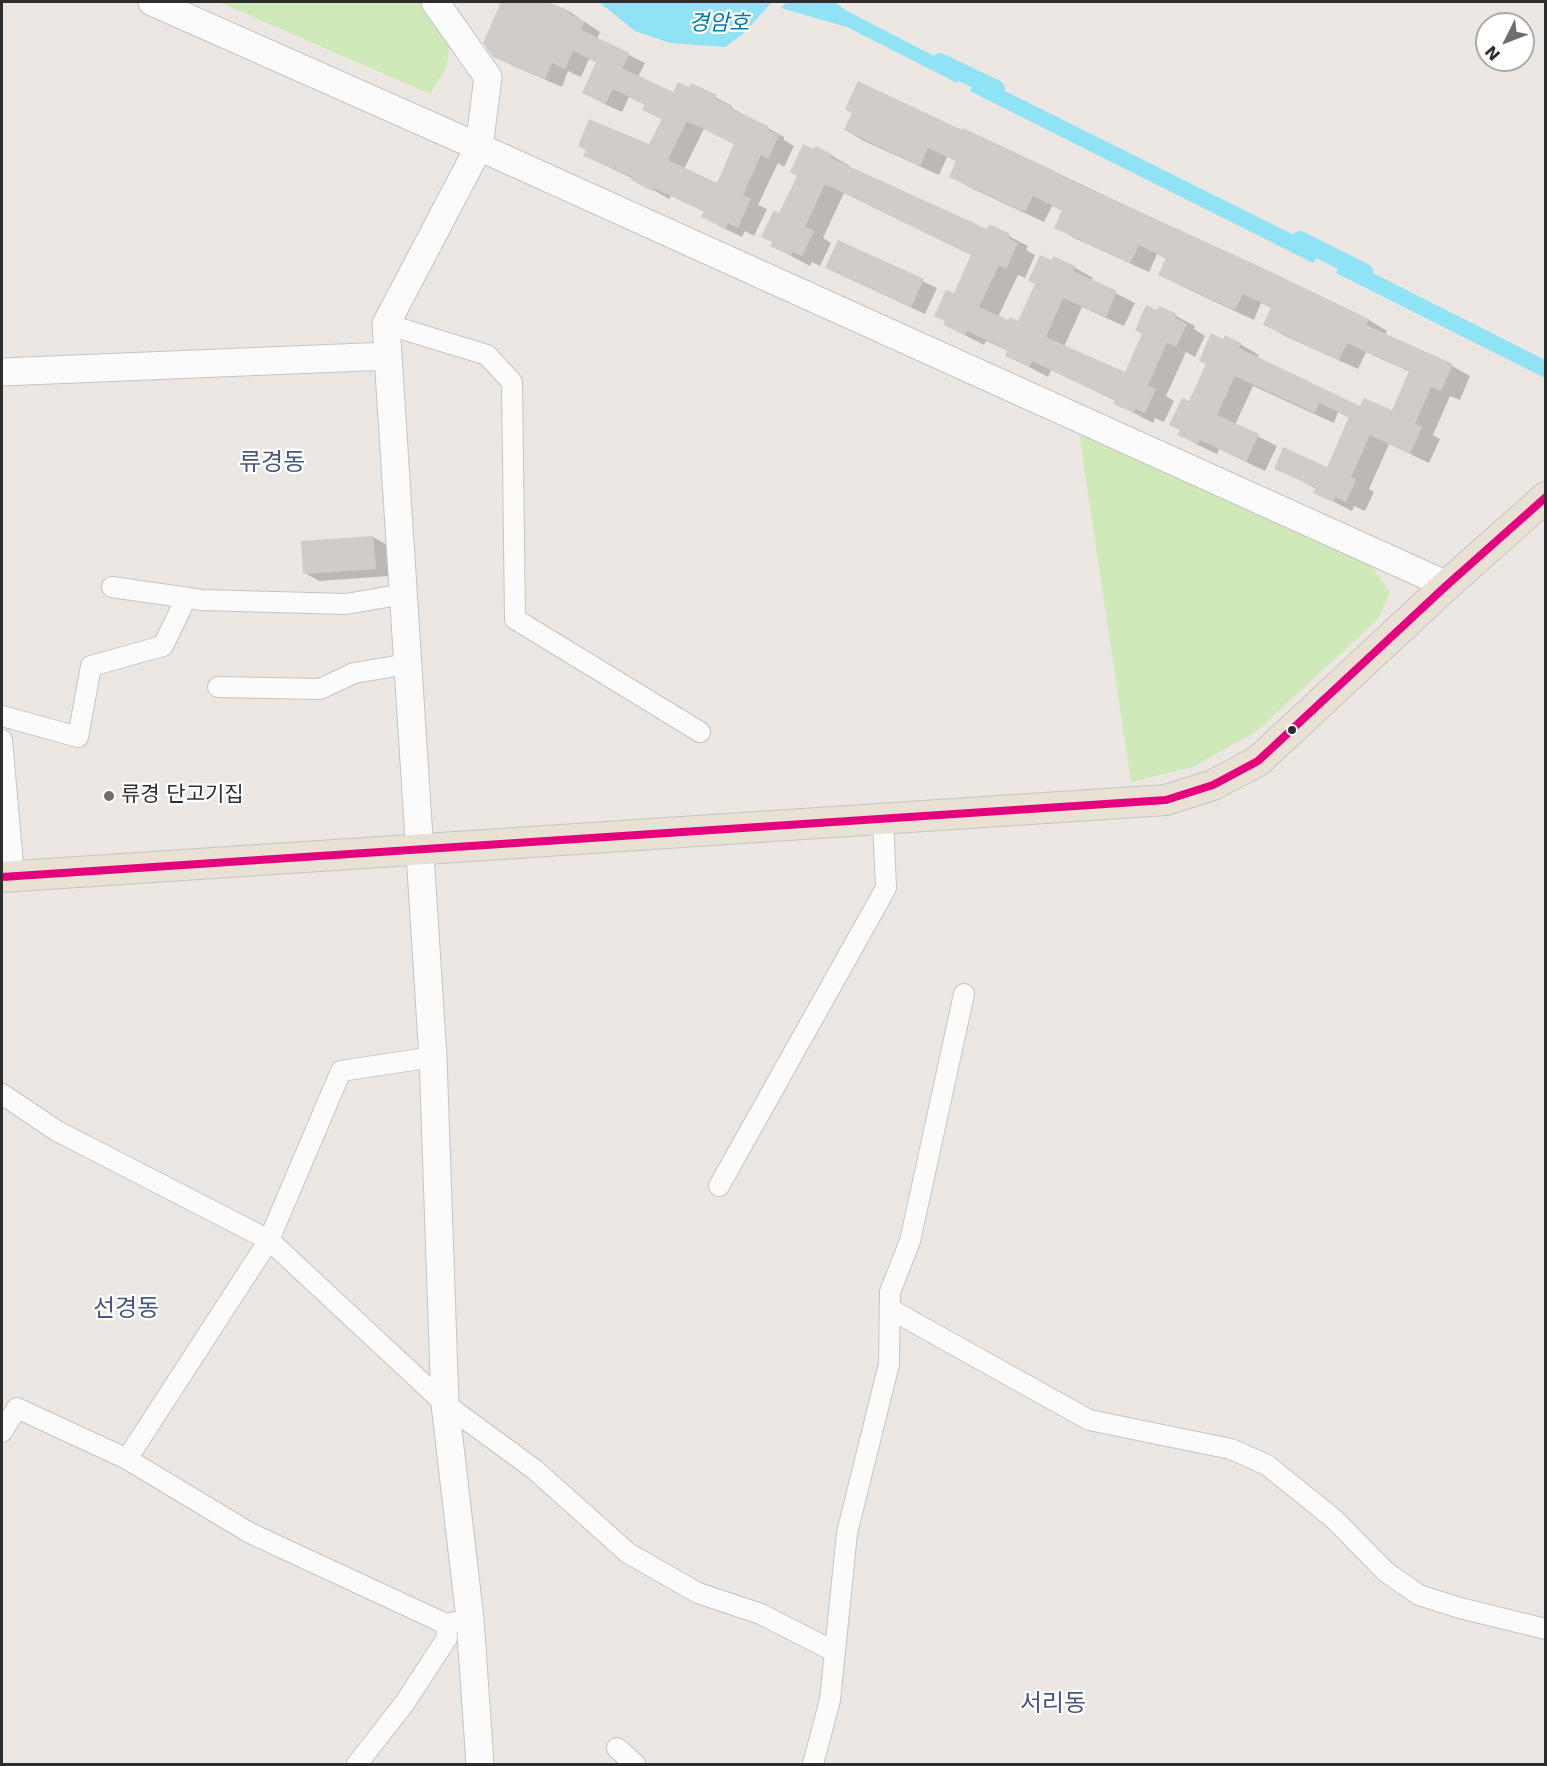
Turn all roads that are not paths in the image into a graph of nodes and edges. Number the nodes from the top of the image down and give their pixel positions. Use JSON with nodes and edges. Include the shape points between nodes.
{"nodes":[{"id":1,"x":152,"y":2,"type":"edge"},
{"id":2,"x":435,"y":2,"type":"edge"},
{"id":3,"x":479,"y":147,"type":"junction"},
{"id":4,"x":386,"y":324,"type":"junction"},
{"id":5,"x":388,"y":356,"type":"junction"},
{"id":6,"x":2,"y":372,"type":"edge"},
{"id":7,"x":1545,"y":497,"type":"edge"},
{"id":8,"x":1447,"y":585,"type":"junction"},
{"id":9,"x":112,"y":587,"type":"dead end"},
{"id":10,"x":404,"y":594,"type":"junction"},
{"id":11,"x":186,"y":598,"type":"junction"},
{"id":12,"x":408,"y":664,"type":"junction"},
{"id":13,"x":218,"y":687,"type":"dead end"},
{"id":14,"x":2,"y":716,"type":"edge"},
{"id":15,"x":700,"y":732,"type":"dead end"},
{"id":16,"x":2,"y":740,"type":"edge"},
{"id":17,"x":883,"y":819,"type":"junction"},
{"id":18,"x":420,"y":850,"type":"junction"},
{"id":19,"x":8,"y":876,"type":"edge"},
{"id":20,"x":964,"y":994,"type":"dead end"},
{"id":21,"x":434,"y":1057,"type":"junction"},
{"id":22,"x":2,"y":1094,"type":"edge"},
{"id":23,"x":719,"y":1186,"type":"dead end"},
{"id":24,"x":269,"y":1240,"type":"junction"},
{"id":25,"x":890,"y":1309,"type":"junction"},
{"id":26,"x":445,"y":1404,"type":"junction"},
{"id":27,"x":2,"y":1432,"type":"edge"},
{"id":28,"x":127,"y":1459,"type":"junction"},
{"id":29,"x":458,"y":1621,"type":"junction"},
{"id":30,"x":1545,"y":1629,"type":"edge"},
{"id":31,"x":835,"y":1652,"type":"junction"},
{"id":32,"x":617,"y":1748,"type":"dead end"},
{"id":33,"x":357,"y":1764,"type":"edge"},
{"id":34,"x":480,"y":1764,"type":"edge"},
{"id":35,"x":635,"y":1764,"type":"edge"},
{"id":36,"x":813,"y":1764,"type":"edge"}],
"edges":[{"from":1,"to":3,"type":"street"},
{"from":2,"to":3,"type":"street","via":[[488,77]]},
{"from":3,"to":4,"type":"street"},
{"from":3,"to":8,"type":"street"},
{"from":4,"to":5,"type":"street"},
{"from":4,"to":15,"type":"street","via":[[487,355],[512,382],[515,619]]},
{"from":5,"to":6,"type":"street"},
{"from":5,"to":10,"type":"street"},
{"from":7,"to":8,"type":"main road"},
{"from":8,"to":17,"type":"main road","via":[[1258,761],[1213,785],[1166,800]]},
{"from":9,"to":11,"type":"street"},
{"from":10,"to":11,"type":"street","via":[[346,604]]},
{"from":10,"to":12,"type":"street"},
{"from":11,"to":14,"type":"street","via":[[163,646],[91,666],[78,737]]},
{"from":12,"to":13,"type":"street","via":[[354,673],[320,689]]},
{"from":12,"to":18,"type":"street"},
{"from":16,"to":19,"type":"street"},
{"from":17,"to":18,"type":"main road"},
{"from":17,"to":23,"type":"street","via":[[886,888]]},
{"from":18,"to":19,"type":"main road"},
{"from":18,"to":21,"type":"street"},
{"from":20,"to":25,"type":"street","via":[[910,1241],[890,1292]]},
{"from":21,"to":24,"type":"street","via":[[341,1071]]},
{"from":21,"to":26,"type":"street"},
{"from":22,"to":24,"type":"street","via":[[57,1131]]},
{"from":24,"to":26,"type":"street"},
{"from":24,"to":28,"type":"street"},
{"from":25,"to":30,"type":"street","via":[[1089,1420],[1231,1449],[1267,1465],[1334,1519],[1386,1572],[1419,1595]]},
{"from":25,"to":31,"type":"street","via":[[889,1364],[847,1533]]},
{"from":26,"to":29,"type":"street"},
{"from":26,"to":31,"type":"street","via":[[534,1469],[628,1553],[698,1593],[760,1614]]},
{"from":27,"to":28,"type":"street","via":[[17,1408]]},
{"from":28,"to":29,"type":"street","via":[[250,1533]]},
{"from":29,"to":33,"type":"street","via":[[404,1704]]},
{"from":29,"to":34,"type":"street"},
{"from":31,"to":36,"type":"street","via":[[830,1700]]},
{"from":32,"to":35,"type":"street"}]}
